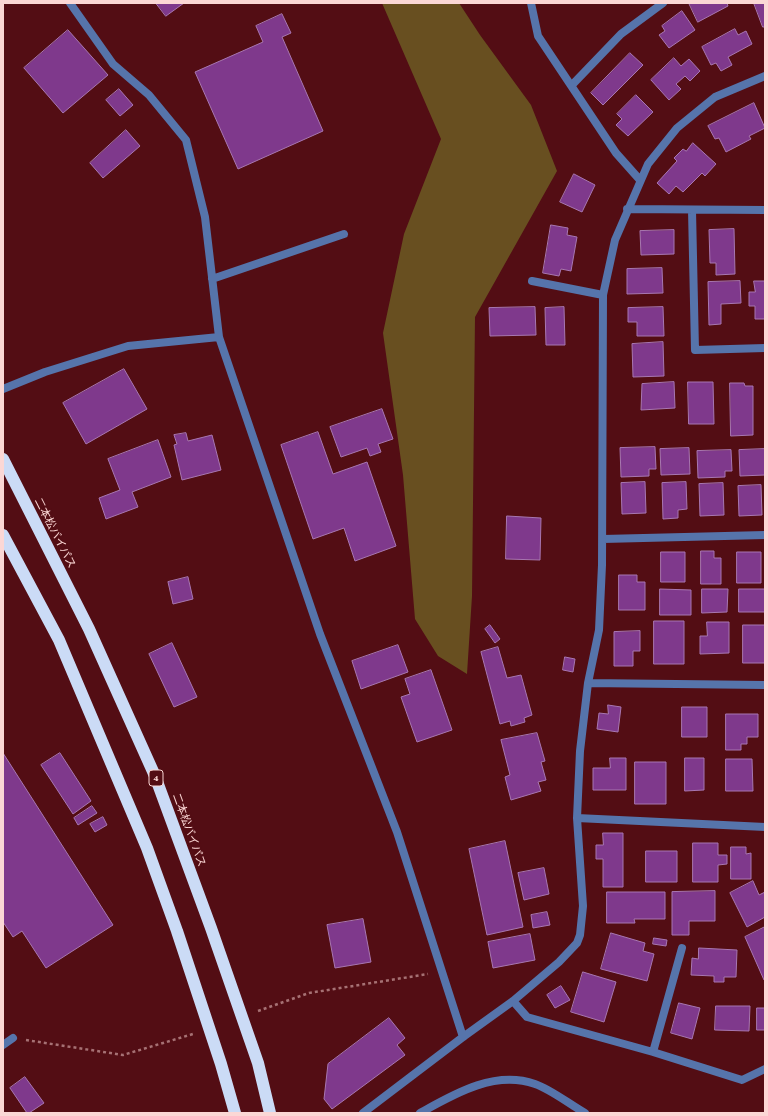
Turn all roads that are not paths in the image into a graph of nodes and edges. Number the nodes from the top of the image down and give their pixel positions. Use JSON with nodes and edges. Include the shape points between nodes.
{"nodes":[{"id":1,"x":70,"y":3,"type":"edge"},
{"id":2,"x":531,"y":3,"type":"edge"},
{"id":3,"x":663,"y":3,"type":"edge"},
{"id":4,"x":765,"y":76,"type":"edge"},
{"id":5,"x":572,"y":85,"type":"junction"},
{"id":6,"x":640,"y":180,"type":"junction"},
{"id":7,"x":626,"y":209,"type":"junction"},
{"id":8,"x":692,"y":210,"type":"junction"},
{"id":9,"x":765,"y":210,"type":"edge"},
{"id":10,"x":344,"y":234,"type":"dead end"},
{"id":11,"x":212,"y":279,"type":"junction"},
{"id":12,"x":532,"y":281,"type":"dead end"},
{"id":13,"x":603,"y":295,"type":"junction"},
{"id":14,"x":219,"y":337,"type":"junction"},
{"id":15,"x":765,"y":348,"type":"edge"},
{"id":16,"x":3,"y":389,"type":"edge"},
{"id":17,"x":3,"y":459,"type":"edge"},
{"id":18,"x":3,"y":535,"type":"edge"},
{"id":19,"x":765,"y":535,"type":"edge"},
{"id":20,"x":603,"y":538,"type":"junction"},
{"id":21,"x":588,"y":683,"type":"junction"},
{"id":22,"x":765,"y":685,"type":"edge"},
{"id":23,"x":577,"y":818,"type":"junction"},
{"id":24,"x":765,"y":826,"type":"edge"},
{"id":25,"x":682,"y":948,"type":"dead end"},
{"id":26,"x":513,"y":1001,"type":"junction"},
{"id":27,"x":463,"y":1037,"type":"junction"},
{"id":28,"x":14,"y":1038,"type":"road end"},
{"id":29,"x":3,"y":1045,"type":"edge"},
{"id":30,"x":653,"y":1052,"type":"junction"},
{"id":31,"x":765,"y":1069,"type":"edge"},
{"id":32,"x":235,"y":1113,"type":"edge"},
{"id":33,"x":270,"y":1113,"type":"edge"},
{"id":34,"x":363,"y":1113,"type":"edge"},
{"id":35,"x":420,"y":1113,"type":"edge"},
{"id":36,"x":585,"y":1113,"type":"edge"}],
"edges":[{"from":1,"to":11,"type":"street","via":[[112,64],[149,95],[186,140],[205,217]]},
{"from":2,"to":5,"type":"street","via":[[538,36]]},
{"from":3,"to":5,"type":"street","via":[[621,34]]},
{"from":4,"to":6,"type":"street","via":[[716,97],[677,128],[648,164]]},
{"from":5,"to":6,"type":"street","via":[[616,153]]},
{"from":6,"to":7,"type":"street"},
{"from":7,"to":8,"type":"street"},
{"from":7,"to":13,"type":"street","via":[[615,240]]},
{"from":8,"to":9,"type":"street"},
{"from":8,"to":15,"type":"street","via":[[695,350]]},
{"from":10,"to":11,"type":"street"},
{"from":11,"to":14,"type":"street"},
{"from":12,"to":13,"type":"street"},
{"from":13,"to":20,"type":"street"},
{"from":14,"to":16,"type":"street","via":[[128,346],[45,372]]},
{"from":14,"to":27,"type":"street","via":[[320,634],[397,832]]},
{"from":17,"to":33,"type":"highway","name":"二本松バイパス","number":"4","via":[[89,629],[155,776],[258,1063]]},
{"from":18,"to":32,"type":"highway","via":[[59,640],[147,848],[178,931]]},
{"from":19,"to":20,"type":"street"},
{"from":20,"to":21,"type":"street","via":[[599,630]]},
{"from":21,"to":22,"type":"street"},
{"from":21,"to":23,"type":"street","via":[[580,751]]},
{"from":23,"to":24,"type":"street"},
{"from":23,"to":26,"type":"street","via":[[583,906],[580,935],[573,949]]},
{"from":25,"to":30,"type":"street"},
{"from":26,"to":27,"type":"street"},
{"from":26,"to":30,"type":"street","via":[[527,1017]]},
{"from":27,"to":34,"type":"street"},
{"from":28,"to":29,"type":"street"},
{"from":30,"to":31,"type":"street","via":[[742,1080]]},
{"from":35,"to":36,"type":"street","via":[[455,1094],[481,1084],[506,1079],[535,1084]]}]}
